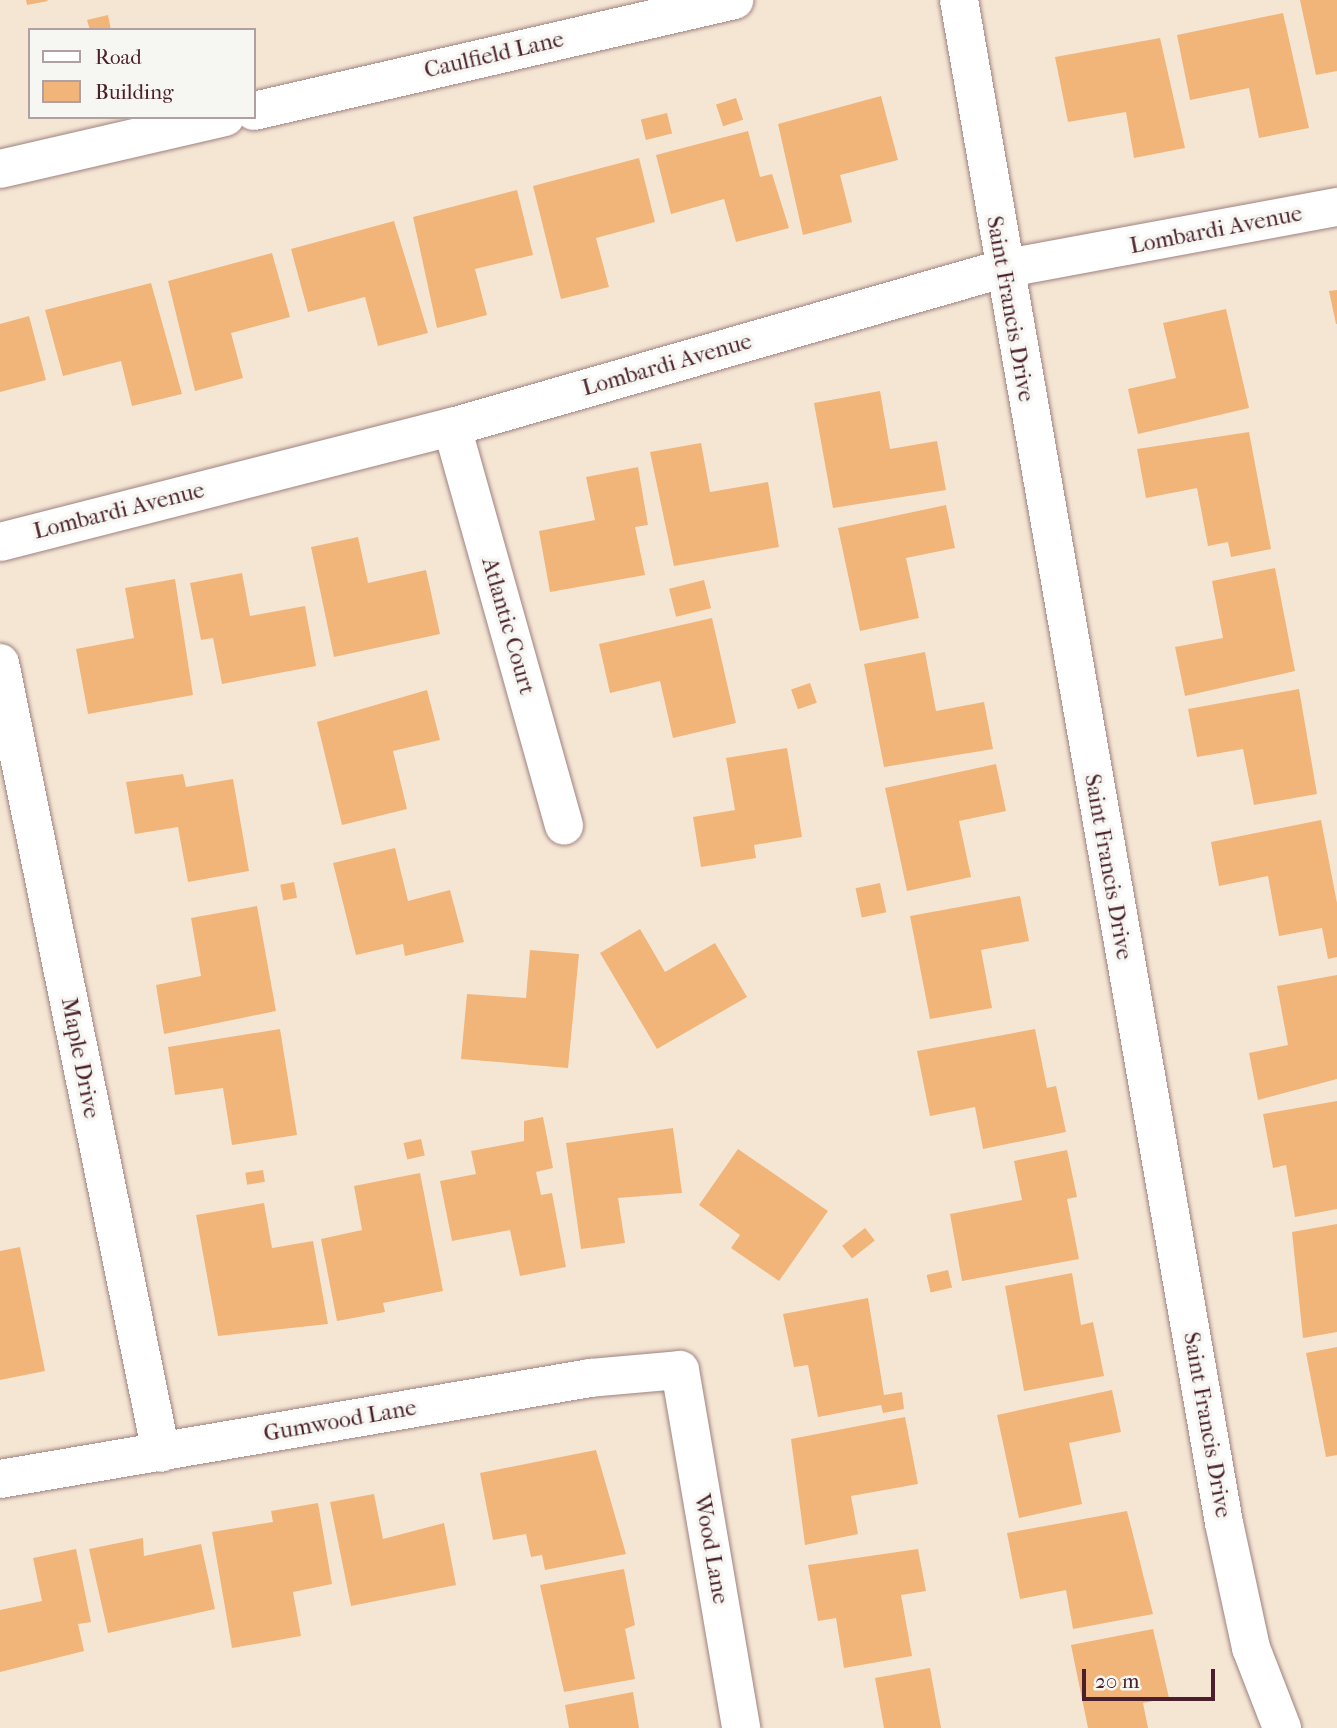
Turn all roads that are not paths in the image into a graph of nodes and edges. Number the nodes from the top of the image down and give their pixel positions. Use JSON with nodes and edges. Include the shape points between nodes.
{"nodes":[{"id":1,"x":733,"y":0,"type":"edge"},
{"id":2,"x":959,"y":0,"type":"edge"},
{"id":3,"x":256,"y":111,"type":"edge"},
{"id":4,"x":216,"y":119,"type":"edge"},
{"id":5,"x":0,"y":169,"type":"edge"},
{"id":6,"x":1337,"y":207,"type":"edge"},
{"id":7,"x":1002,"y":269,"type":"junction"},
{"id":8,"x":452,"y":427,"type":"junction"},
{"id":9,"x":0,"y":542,"type":"edge"},
{"id":10,"x":0,"y":663,"type":"edge"},
{"id":11,"x":564,"y":826,"type":"dead end"},
{"id":12,"x":680,"y":1370,"type":"joint"},
{"id":13,"x":161,"y":1453,"type":"junction"},
{"id":14,"x":0,"y":1479,"type":"edge"},
{"id":15,"x":741,"y":1728,"type":"edge"},
{"id":16,"x":1282,"y":1728,"type":"edge"}],
"edges":[{"from":1,"to":3,"type":"street","name":"Caulfield Lane"},
{"from":2,"to":7,"type":"street","name":"Saint Francis Drive"},
{"from":4,"to":5,"type":"street"},
{"from":6,"to":7,"type":"street","name":"Lombardi Avenue"},
{"from":7,"to":8,"type":"street","name":"Lombardi Avenue"},
{"from":7,"to":16,"type":"street","name":"Saint Francis Drive","via":[[1224,1523],[1251,1648]]},
{"from":8,"to":9,"type":"street","name":"Lombardi Avenue"},
{"from":8,"to":11,"type":"street","name":"Atlantic Court"},
{"from":10,"to":13,"type":"street","name":"Maple Drive"},
{"from":12,"to":13,"type":"street","name":"Gumwood Lane","via":[[590,1378]]},
{"from":12,"to":15,"type":"street","name":"Wood Lane"},
{"from":13,"to":14,"type":"street","name":"Gumwood Lane"}]}
